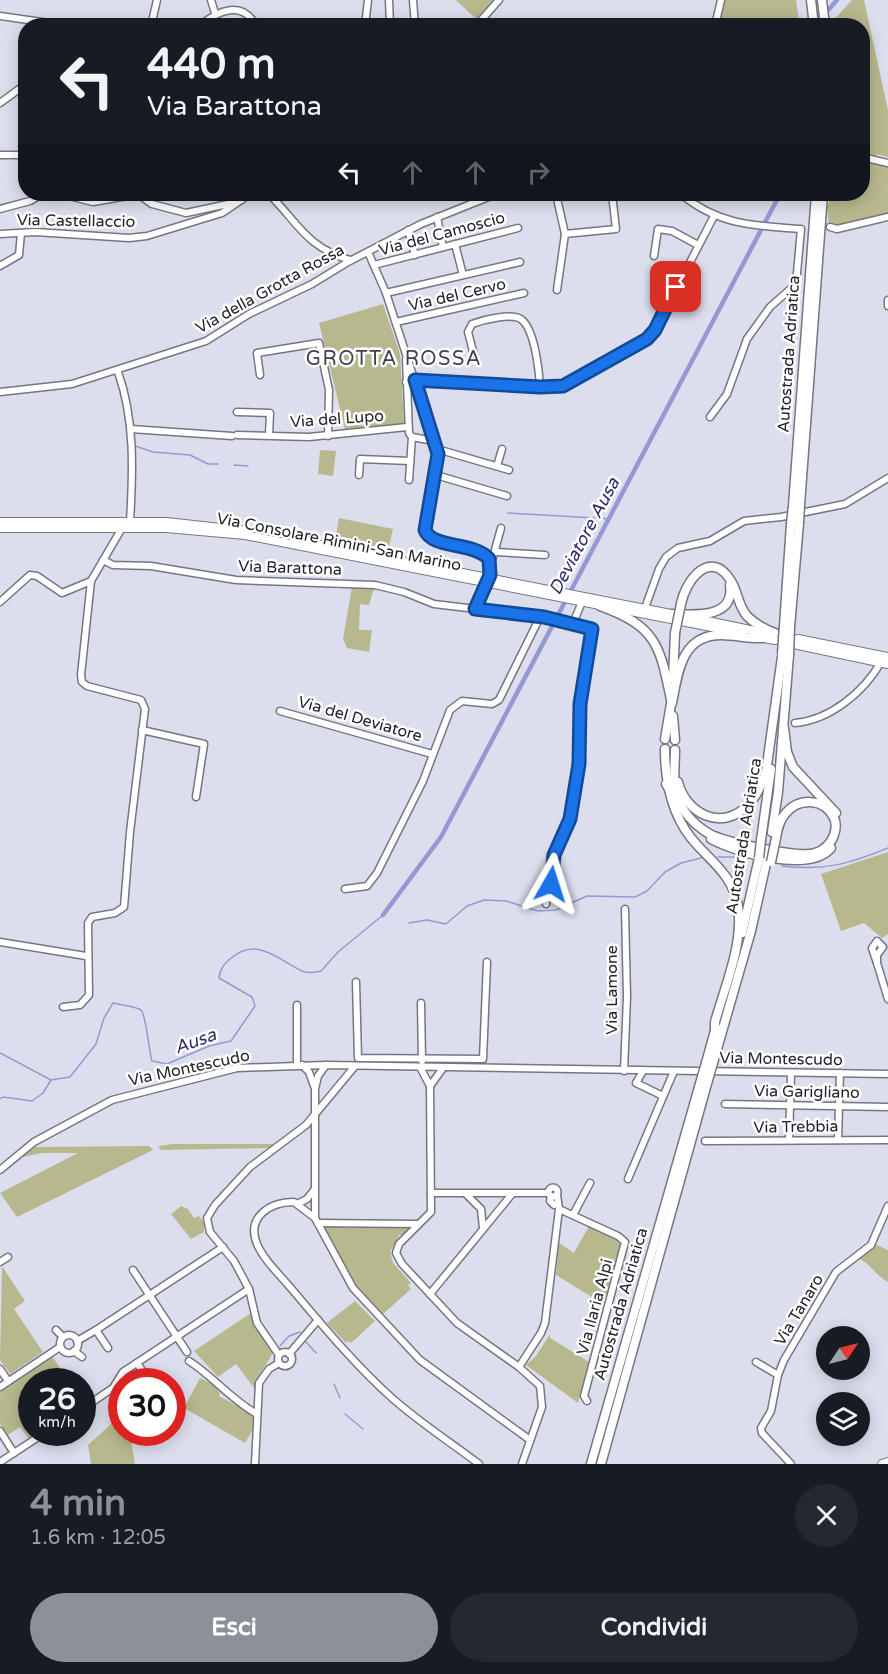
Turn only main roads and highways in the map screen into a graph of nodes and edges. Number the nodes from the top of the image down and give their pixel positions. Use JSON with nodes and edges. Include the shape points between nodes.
{"nodes":[{"id":1,"x":811,"y":0,"type":"edge"},
{"id":2,"x":822,"y":0,"type":"edge"},
{"id":3,"x":813,"y":18,"type":"edge"},
{"id":4,"x":824,"y":18,"type":"edge"},
{"id":5,"x":816,"y":201,"type":"edge"},
{"id":6,"x":822,"y":201,"type":"edge"},
{"id":7,"x":796,"y":505,"type":"junction"},
{"id":8,"x":0,"y":522,"type":"edge"},
{"id":9,"x":0,"y":528,"type":"edge"},
{"id":10,"x":724,"y":574,"type":"junction"},
{"id":11,"x":487,"y":580,"type":"junction"},
{"id":12,"x":579,"y":600,"type":"junction"},
{"id":13,"x":600,"y":606,"type":"junction"},
{"id":14,"x":672,"y":614,"type":"junction"},
{"id":15,"x":775,"y":636,"type":"junction"},
{"id":16,"x":763,"y":638,"type":"junction"},
{"id":17,"x":798,"y":642,"type":"dead end"},
{"id":18,"x":784,"y":655,"type":"junction"},
{"id":19,"x":886,"y":658,"type":"edge"},
{"id":20,"x":672,"y":705,"type":"junction"},
{"id":21,"x":784,"y":728,"type":"junction"},
{"id":22,"x":675,"y":767,"type":"junction"},
{"id":23,"x":666,"y":784,"type":"junction"},
{"id":24,"x":769,"y":843,"type":"junction"},
{"id":25,"x":766,"y":859,"type":"junction"},
{"id":26,"x":715,"y":1030,"type":"junction"},
{"id":27,"x":710,"y":1063,"type":"junction"},
{"id":28,"x":704,"y":1080,"type":"junction"},
{"id":29,"x":888,"y":1462,"type":"edge"},
{"id":30,"x":591,"y":1464,"type":"edge"},
{"id":31,"x":601,"y":1464,"type":"edge"},
{"id":32,"x":882,"y":1464,"type":"edge"}],
"edges":[{"from":1,"to":3,"type":"highway"},
{"from":2,"to":4,"type":"highway"},
{"from":5,"to":7,"type":"highway","name":"Autostrada Adriatica"},
{"from":6,"to":7,"type":"highway","name":"Autostrada Adriatica"},
{"from":7,"to":18,"type":"highway","name":"Autostrada Adriatica","bridge":true},
{"from":8,"to":11,"type":"main road","name":"Via Consolare Rimini-San Marino","via":[[225,527]]},
{"from":9,"to":11,"type":"main road","name":"Via Consolare Rimini-San Marino","via":[[166,528],[245,535]]},
{"from":10,"to":14,"type":"highway","via":[[730,593],[722,608],[700,615]]},
{"from":10,"to":15,"type":"highway","via":[[747,615]]},
{"from":10,"to":20,"type":"highway","bridge":true,"via":[[708,568],[693,575],[685,587],[675,633]]},
{"from":11,"to":12,"type":"main road","name":"Via Consolare Rimini-San Marino"},
{"from":12,"to":13,"type":"main road","name":"Via Consolare Rimini-San Marino"},
{"from":12,"to":14,"type":"main road","name":"Via Consolare Rimini-San Marino"},
{"from":13,"to":16,"type":"main road","name":"Via Consolare Rimini-San Marino"},
{"from":13,"to":20,"type":"highway","via":[[635,621],[652,636],[661,651]]},
{"from":14,"to":15,"type":"main road","name":"Via Consolare Rimini-San Marino"},
{"from":15,"to":16,"type":"main road","name":"Via Consolare Rimini-San Marino"},
{"from":16,"to":20,"type":"highway","via":[[720,635],[696,642],[681,663]]},
{"from":17,"to":19,"type":"main road"},
{"from":18,"to":21,"type":"highway","name":"Autostrada Adriatica"},
{"from":18,"to":22,"type":"highway","via":[[766,772],[748,805],[721,818],[703,816],[684,796]]},
{"from":18,"to":24,"type":"highway","name":"Autostrada Adriatica"},
{"from":20,"to":22,"type":"highway"},
{"from":20,"to":23,"type":"highway","via":[[665,744]]},
{"from":21,"to":23,"type":"highway","via":[[793,767],[828,801],[839,821],[838,837],[818,859],[797,861],[724,846],[695,828]]},
{"from":21,"to":24,"type":"highway","name":"Autostrada Adriatica"},
{"from":22,"to":24,"type":"highway","via":[[676,792],[685,812],[717,837],[813,854],[830,843],[836,824],[823,805],[801,802],[784,814]]},
{"from":23,"to":26,"type":"highway","via":[[688,834],[726,876],[738,904],[738,936]]},
{"from":24,"to":25,"type":"highway","name":"Autostrada Adriatica","bridge":true},
{"from":24,"to":25,"type":"highway","bridge":true},
{"from":25,"to":26,"type":"highway","name":"Autostrada Adriatica"},
{"from":25,"to":27,"type":"highway","name":"Autostrada Adriatica","via":[[758,920],[751,931]]},
{"from":26,"to":27,"type":"highway","name":"Autostrada Adriatica"},
{"from":27,"to":28,"type":"highway","name":"Autostrada Adriatica","bridge":true},
{"from":28,"to":30,"type":"highway","name":"Autostrada Adriatica"},
{"from":28,"to":31,"type":"highway","name":"Autostrada Adriatica"},
{"from":29,"to":32,"type":"main road"}]}
